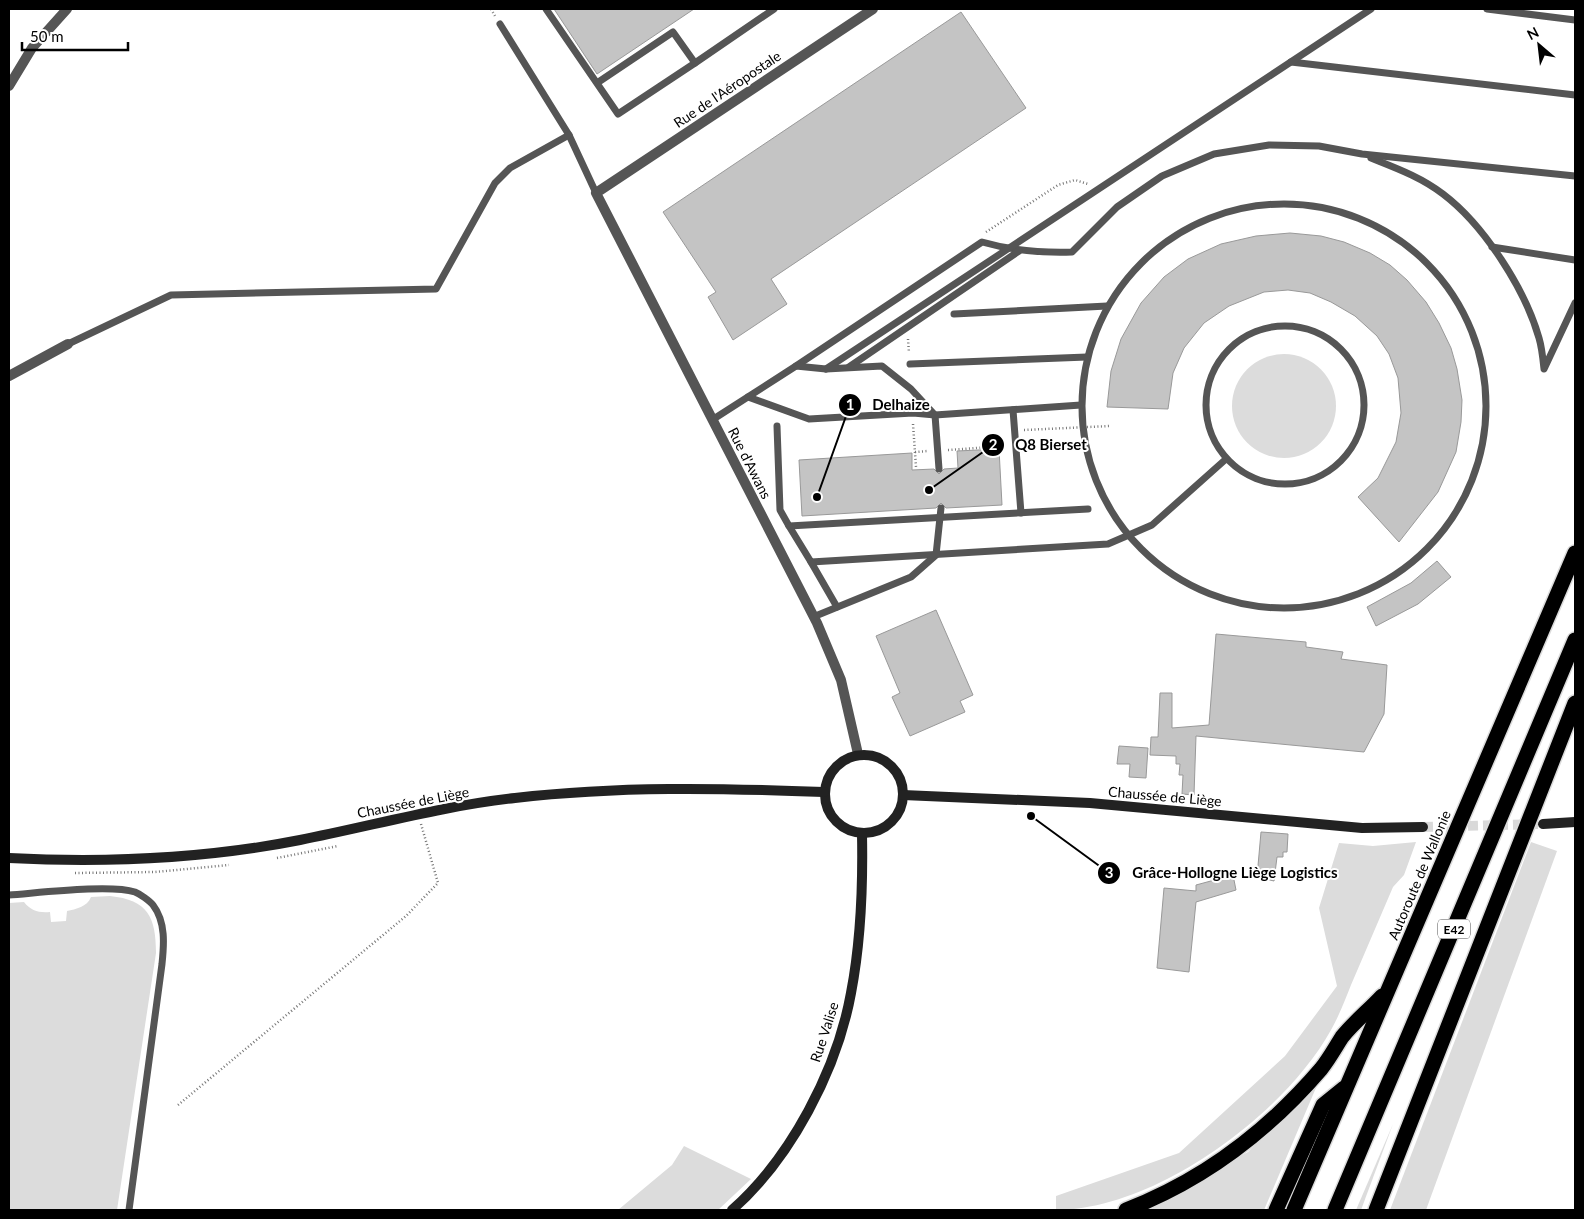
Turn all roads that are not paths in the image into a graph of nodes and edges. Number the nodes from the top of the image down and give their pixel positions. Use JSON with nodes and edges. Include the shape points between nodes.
{"nodes":[{"id":1,"x":67,"y":9,"type":"edge"},
{"id":2,"x":546,"y":9,"type":"edge"},
{"id":3,"x":774,"y":9,"type":"edge"},
{"id":4,"x":873,"y":9,"type":"edge"},
{"id":5,"x":1371,"y":9,"type":"edge"},
{"id":6,"x":1487,"y":9,"type":"edge"},
{"id":7,"x":1575,"y":20,"type":"edge"},
{"id":8,"x":500,"y":24,"type":"dead end"},
{"id":9,"x":1291,"y":62,"type":"junction"},
{"id":10,"x":695,"y":63,"type":"junction"},
{"id":11,"x":597,"y":83,"type":"junction"},
{"id":12,"x":9,"y":86,"type":"edge"},
{"id":13,"x":1575,"y":95,"type":"edge"},
{"id":14,"x":569,"y":135,"type":"junction"},
{"id":15,"x":1362,"y":154,"type":"junction"},
{"id":16,"x":1575,"y":176,"type":"edge"},
{"id":17,"x":596,"y":193,"type":"junction"},
{"id":18,"x":1492,"y":247,"type":"junction"},
{"id":19,"x":1007,"y":249,"type":"junction"},
{"id":20,"x":1019,"y":251,"type":"junction"},
{"id":21,"x":1575,"y":260,"type":"edge"},
{"id":22,"x":1575,"y":303,"type":"edge"},
{"id":23,"x":1107,"y":306,"type":"junction"},
{"id":24,"x":954,"y":314,"type":"dead end"},
{"id":25,"x":68,"y":344,"type":"joint"},
{"id":26,"x":1086,"y":357,"type":"junction"},
{"id":27,"x":910,"y":364,"type":"dead end"},
{"id":28,"x":796,"y":366,"type":"junction"},
{"id":29,"x":849,"y":367,"type":"junction"},
{"id":30,"x":826,"y":369,"type":"junction"},
{"id":31,"x":9,"y":376,"type":"edge"},
{"id":32,"x":748,"y":397,"type":"junction"},
{"id":33,"x":1081,"y":405,"type":"junction"},
{"id":34,"x":1013,"y":410,"type":"junction"},
{"id":35,"x":935,"y":415,"type":"junction"},
{"id":36,"x":712,"y":420,"type":"junction"},
{"id":37,"x":777,"y":426,"type":"dead end"},
{"id":38,"x":1226,"y":459,"type":"junction"},
{"id":39,"x":939,"y":469,"type":"dead end"},
{"id":40,"x":942,"y":508,"type":"dead end"},
{"id":41,"x":1088,"y":509,"type":"dead end"},
{"id":42,"x":1021,"y":513,"type":"junction"},
{"id":43,"x":941,"y":517,"type":"junction"},
{"id":44,"x":789,"y":526,"type":"junction"},
{"id":45,"x":1127,"y":536,"type":"junction"},
{"id":46,"x":1575,"y":553,"type":"edge"},
{"id":47,"x":936,"y":555,"type":"junction"},
{"id":48,"x":811,"y":562,"type":"junction"},
{"id":49,"x":837,"y":607,"type":"junction"},
{"id":50,"x":813,"y":617,"type":"junction"},
{"id":51,"x":1574,"y":644,"type":"edge"},
{"id":52,"x":1575,"y":662,"type":"edge"},
{"id":53,"x":1575,"y":703,"type":"edge"},
{"id":54,"x":858,"y":754,"type":"junction"},
{"id":55,"x":824,"y":792,"type":"junction"},
{"id":56,"x":903,"y":795,"type":"junction"},
{"id":57,"x":1575,"y":822,"type":"edge"},
{"id":58,"x":1543,"y":824,"type":"tunnel mouth"},
{"id":59,"x":1424,"y":827,"type":"tunnel mouth"},
{"id":60,"x":862,"y":834,"type":"junction"},
{"id":61,"x":9,"y":858,"type":"edge"},
{"id":62,"x":9,"y":895,"type":"edge"},
{"id":63,"x":1388,"y":990,"type":"junction"},
{"id":64,"x":1347,"y":1086,"type":"junction"},
{"id":65,"x":129,"y":1210,"type":"edge"},
{"id":66,"x":732,"y":1210,"type":"edge"},
{"id":67,"x":1126,"y":1210,"type":"edge"},
{"id":68,"x":1276,"y":1210,"type":"edge"},
{"id":69,"x":1294,"y":1210,"type":"edge"},
{"id":70,"x":1335,"y":1210,"type":"edge"},
{"id":71,"x":1376,"y":1210,"type":"edge"}],
"edges":[{"from":1,"to":12,"type":"street","via":[[32,48]]},
{"from":2,"to":11,"type":"lane"},
{"from":3,"to":10,"type":"lane"},
{"from":4,"to":17,"type":"street","name":"Rue de l'Aéropostale"},
{"from":5,"to":9,"type":"lane"},
{"from":6,"to":7,"type":"lane"},
{"from":8,"to":14,"type":"lane"},
{"from":9,"to":13,"type":"lane"},
{"from":9,"to":19,"type":"lane"},
{"from":10,"to":11,"type":"lane","via":[[673,32]]},
{"from":10,"to":11,"type":"lane","via":[[618,114]]},
{"from":14,"to":17,"type":"lane"},
{"from":14,"to":25,"type":"lane","via":[[510,168],[495,183],[436,289],[172,295]]},
{"from":15,"to":16,"type":"lane"},
{"from":15,"to":18,"type":"lane","via":[[1408,172],[1443,194]]},
{"from":15,"to":20,"type":"lane","via":[[1319,146],[1269,145],[1214,154],[1155,181],[1117,208],[1072,252]]},
{"from":17,"to":36,"type":"street","name":"Rue d'Awans"},
{"from":18,"to":21,"type":"lane"},
{"from":18,"to":22,"type":"lane","via":[[1503,261],[1525,304],[1539,338],[1544,368]]},
{"from":19,"to":20,"type":"lane"},
{"from":19,"to":28,"type":"lane","via":[[982,242]]},
{"from":19,"to":30,"type":"lane"},
{"from":20,"to":29,"type":"lane"},
{"from":23,"to":24,"type":"lane"},
{"from":23,"to":26,"type":"lane"},
{"from":23,"to":45,"type":"lane","via":[[1133,270],[1157,247],[1216,214],[1283,203],[1317,206],[1350,214],[1380,227],[1409,246],[1434,269],[1455,296],[1470,325],[1481,358],[1486,392],[1486,426],[1479,459],[1451,520],[1429,547],[1404,568],[1374,587],[1344,600],[1309,607],[1275,608],[1242,604],[1179,580]]},
{"from":25,"to":31,"type":"street"},
{"from":26,"to":27,"type":"lane"},
{"from":26,"to":33,"type":"lane"},
{"from":28,"to":30,"type":"lane"},
{"from":28,"to":32,"type":"lane"},
{"from":29,"to":30,"type":"lane"},
{"from":29,"to":35,"type":"lane","via":[[882,366],[911,389]]},
{"from":32,"to":35,"type":"lane","via":[[809,419],[913,413]]},
{"from":32,"to":36,"type":"lane"},
{"from":33,"to":34,"type":"lane"},
{"from":33,"to":45,"type":"lane","via":[[1081,428],[1096,485]]},
{"from":34,"to":35,"type":"lane"},
{"from":34,"to":42,"type":"lane"},
{"from":35,"to":39,"type":"lane"},
{"from":36,"to":50,"type":"street","name":"Rue d'Awans"},
{"from":37,"to":44,"type":"lane","via":[[780,510]]},
{"from":38,"to":38,"type":"lane","via":[[1240,471],[1265,482],[1292,484],[1318,477],[1339,463],[1354,443],[1363,419],[1363,394],[1356,370],[1341,350],[1321,334],[1297,327],[1272,327],[1248,335],[1226,351],[1212,374],[1205,401],[1208,428]]},
{"from":38,"to":45,"type":"lane","via":[[1152,525]]},
{"from":40,"to":43,"type":"lane"},
{"from":41,"to":42,"type":"lane"},
{"from":42,"to":43,"type":"lane"},
{"from":43,"to":44,"type":"lane"},
{"from":43,"to":47,"type":"lane"},
{"from":44,"to":48,"type":"lane"},
{"from":45,"to":47,"type":"lane","via":[[1108,544]]},
{"from":46,"to":63,"type":"highway","name":"Autoroute de Wallonie","number":"E42"},
{"from":47,"to":48,"type":"lane"},
{"from":47,"to":49,"type":"lane","via":[[911,577]]},
{"from":48,"to":49,"type":"lane"},
{"from":49,"to":50,"type":"lane"},
{"from":50,"to":54,"type":"street","name":"Rue d'Awans","via":[[841,680]]},
{"from":51,"to":52,"type":"highway"},
{"from":51,"to":70,"type":"highway","number":"E42"},
{"from":53,"to":71,"type":"highway"},
{"from":54,"to":55,"type":"main road","via":[[834,767]]},
{"from":54,"to":56,"type":"main road","via":[[878,758],[895,769]]},
{"from":55,"to":60,"type":"main road","via":[[826,808],[834,821],[846,830]]},
{"from":55,"to":61,"type":"main road","name":"Chaussée de Liège","via":[[750,788],[593,791],[514,798],[417,813],[300,840],[205,855],[114,861]]},
{"from":56,"to":59,"type":"main road","name":"Chaussée de Liège","via":[[1090,803],[1362,828]]},
{"from":56,"to":60,"type":"main road","via":[[901,807],[886,827]]},
{"from":57,"to":58,"type":"main road"},
{"from":60,"to":66,"type":"main road","name":"Rue Valise","via":[[852,985],[837,1043],[817,1094],[782,1154],[746,1199]]},
{"from":62,"to":65,"type":"lane","via":[[110,889],[135,892],[153,904],[161,922],[162,964]]},
{"from":63,"to":64,"type":"highway","name":"Autoroute de Wallonie","number":"E42"},
{"from":63,"to":67,"type":"highway","via":[[1343,1036],[1301,1091],[1254,1137],[1202,1174]]},
{"from":64,"to":68,"type":"highway","via":[[1323,1106]]},
{"from":64,"to":69,"type":"highway","name":"Autoroute de Wallonie","number":"E42"}]}
